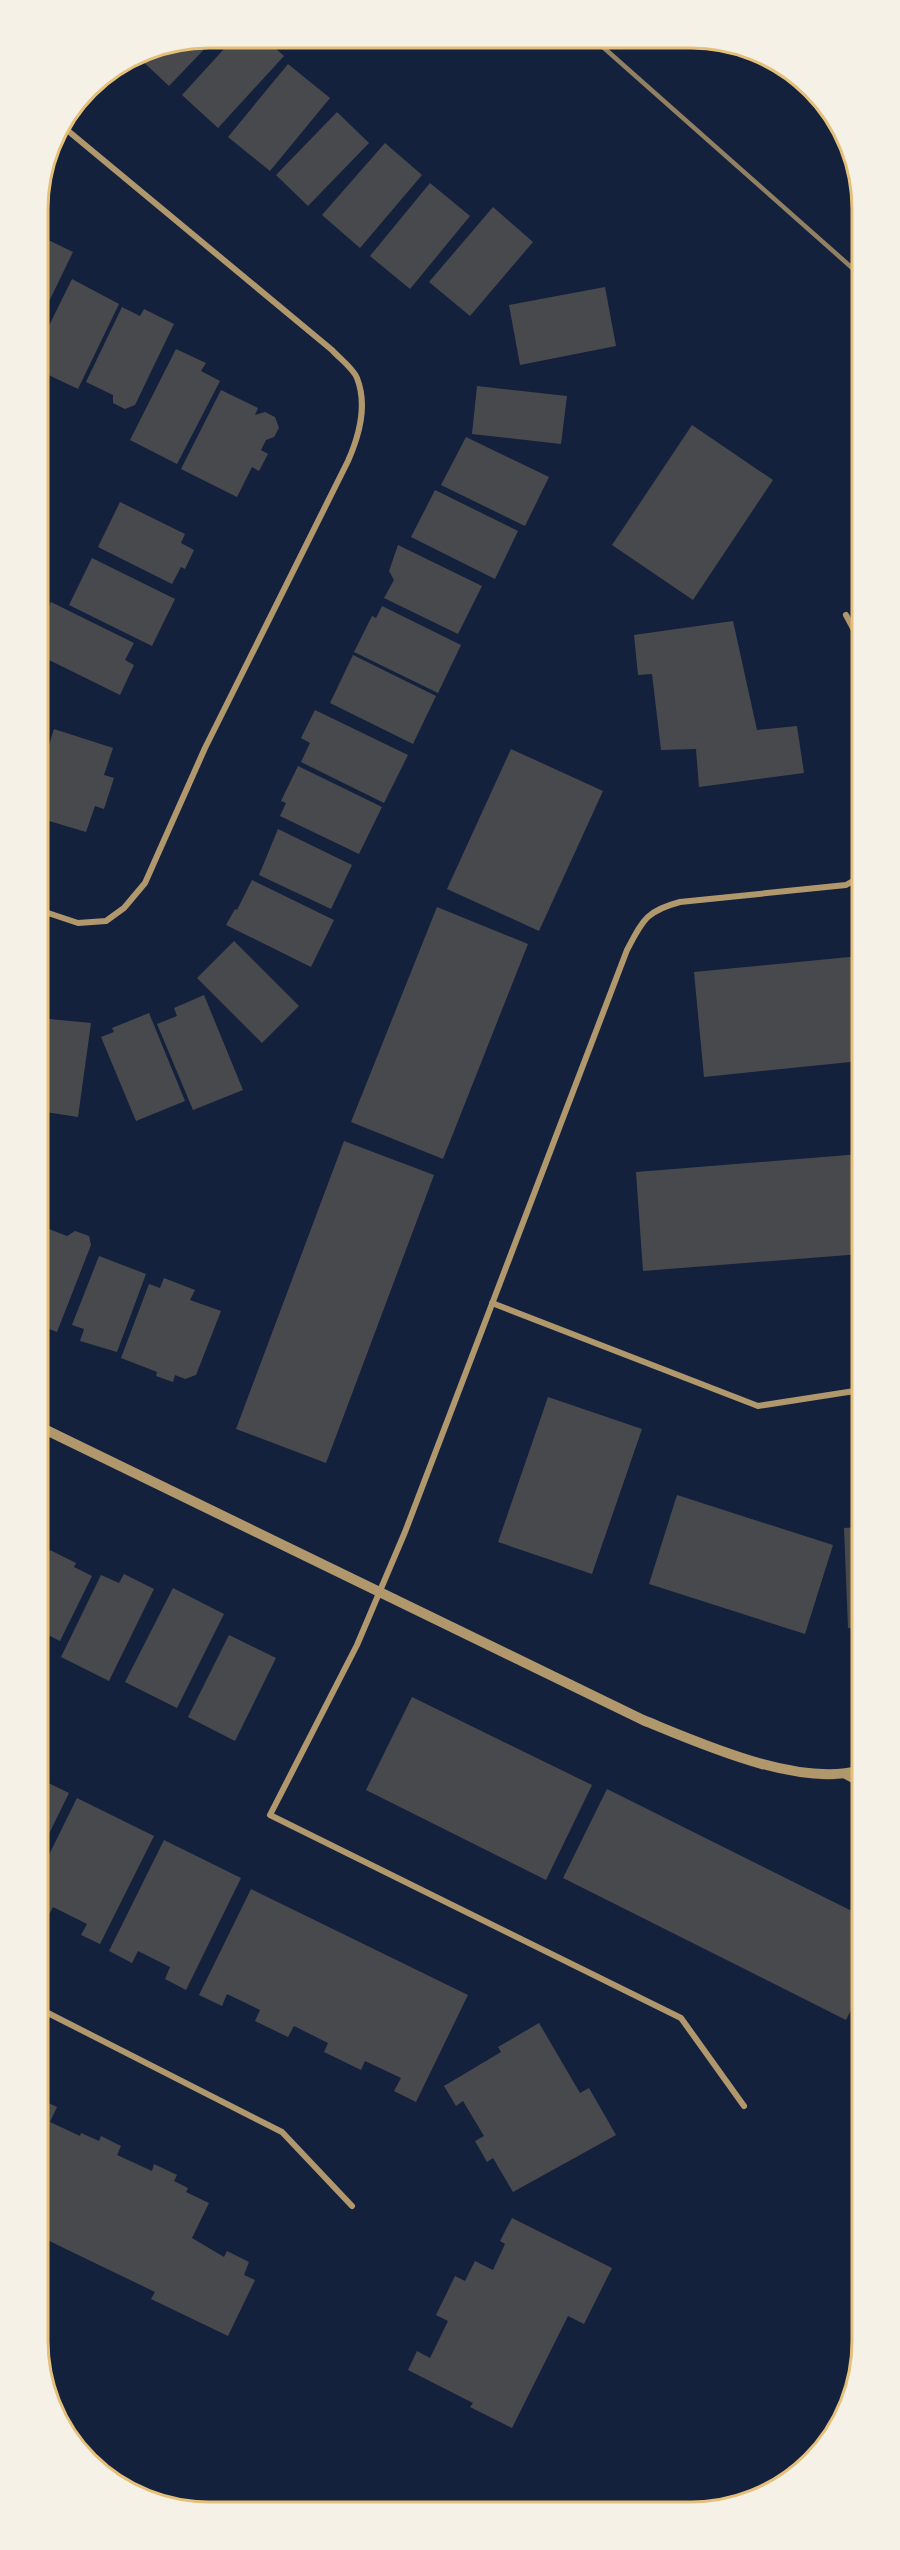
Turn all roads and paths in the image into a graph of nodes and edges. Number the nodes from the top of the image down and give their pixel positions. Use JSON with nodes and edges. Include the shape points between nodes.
{"nodes":[{"id":1,"x":68,"y":131,"type":"edge"},
{"id":2,"x":846,"y":615,"type":"dead end"},
{"id":3,"x":852,"y":626,"type":"edge"},
{"id":4,"x":852,"y":882,"type":"edge"},
{"id":5,"x":48,"y":913,"type":"edge"},
{"id":6,"x":492,"y":1303,"type":"junction"},
{"id":7,"x":852,"y":1391,"type":"edge"},
{"id":8,"x":48,"y":1432,"type":"edge"},
{"id":9,"x":379,"y":1592,"type":"junction"},
{"id":10,"x":852,"y":1772,"type":"edge"},
{"id":11,"x":846,"y":1774,"type":"junction"},
{"id":12,"x":852,"y":1777,"type":"edge"},
{"id":13,"x":48,"y":2013,"type":"edge"},
{"id":14,"x":744,"y":2106,"type":"dead end"},
{"id":15,"x":352,"y":2206,"type":"dead end"}],
"edges":[{"from":1,"to":5,"type":"street","via":[[332,350],[357,377],[362,406],[358,438],[348,461],[205,748],[145,884],[106,921],[78,923]]},
{"from":2,"to":3,"type":"street"},
{"from":4,"to":6,"type":"street","via":[[680,902],[656,909],[640,925]]},
{"from":6,"to":7,"type":"street","via":[[758,1406]]},
{"from":6,"to":9,"type":"street"},
{"from":8,"to":9,"type":"street"},
{"from":9,"to":11,"type":"street","via":[[696,1742],[788,1769],[827,1776]]},
{"from":9,"to":14,"type":"street","via":[[354,1650],[270,1815],[681,2018]]},
{"from":10,"to":11,"type":"street"},
{"from":11,"to":12,"type":"street"},
{"from":13,"to":15,"type":"street","via":[[282,2132]]}]}
